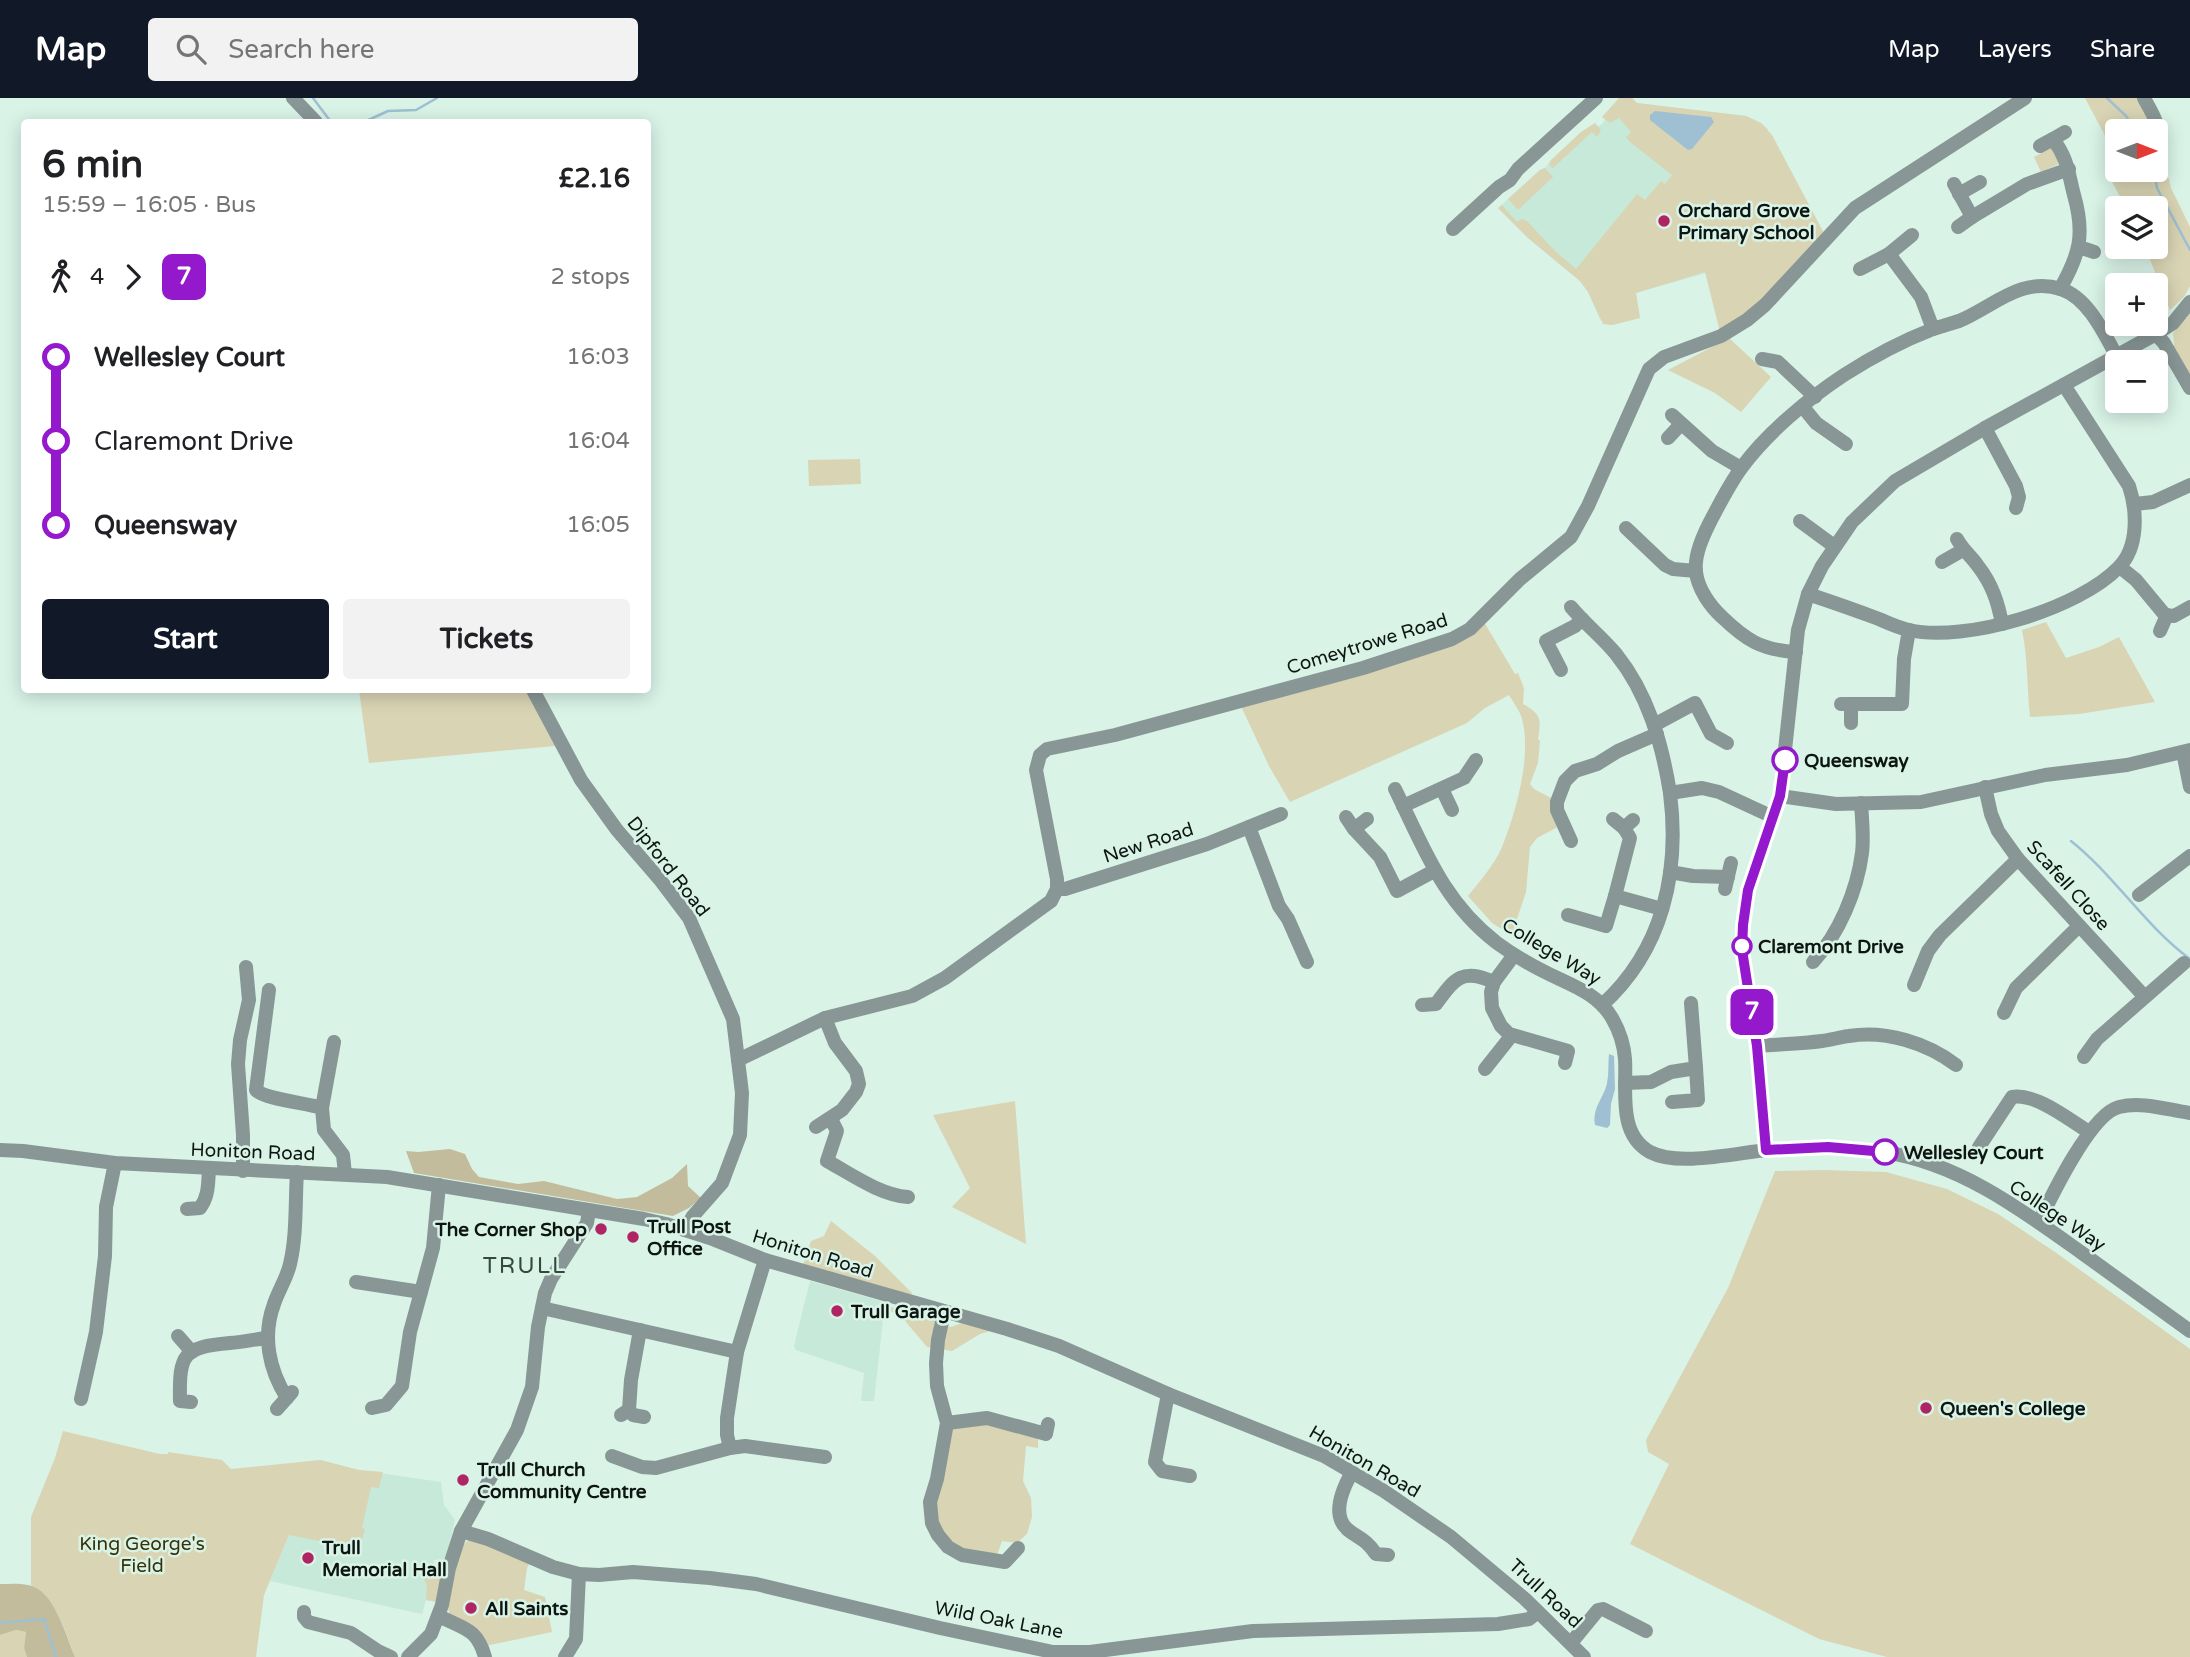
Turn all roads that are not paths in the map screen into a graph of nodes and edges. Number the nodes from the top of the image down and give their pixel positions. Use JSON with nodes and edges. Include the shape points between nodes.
{"nodes":[{"id":1,"x":293,"y":98,"type":"edge"},
{"id":2,"x":1595,"y":98,"type":"edge"},
{"id":3,"x":2025,"y":98,"type":"edge"},
{"id":4,"x":2144,"y":98,"type":"edge"},
{"id":5,"x":313,"y":119,"type":"edge"},
{"id":6,"x":2154,"y":119,"type":"edge"},
{"id":7,"x":2053,"y":139,"type":"dead end"},
{"id":8,"x":2069,"y":169,"type":"junction"},
{"id":9,"x":1980,"y":182,"type":"dead end"},
{"id":10,"x":1972,"y":217,"type":"junction"},
{"id":11,"x":1958,"y":227,"type":"dead end"},
{"id":12,"x":1453,"y":229,"type":"dead end"},
{"id":13,"x":1912,"y":235,"type":"dead end"},
{"id":14,"x":2079,"y":247,"type":"junction"},
{"id":15,"x":2094,"y":252,"type":"dead end"},
{"id":16,"x":1889,"y":254,"type":"junction"},
{"id":17,"x":1860,"y":269,"type":"dead end"},
{"id":18,"x":2060,"y":289,"type":"junction"},
{"id":19,"x":2190,"y":302,"type":"edge"},
{"id":20,"x":2168,"y":326,"type":"edge"},
{"id":21,"x":1933,"y":329,"type":"junction"},
{"id":22,"x":2153,"y":336,"type":"edge"},
{"id":23,"x":2158,"y":336,"type":"edge"},
{"id":24,"x":2113,"y":350,"type":"edge"},
{"id":25,"x":2129,"y":350,"type":"edge"},
{"id":26,"x":1762,"y":359,"type":"dead end"},
{"id":27,"x":2105,"y":363,"type":"edge"},
{"id":28,"x":2064,"y":385,"type":"junction"},
{"id":29,"x":2190,"y":388,"type":"edge"},
{"id":30,"x":1815,"y":397,"type":"junction"},
{"id":31,"x":1803,"y":407,"type":"junction"},
{"id":32,"x":1985,"y":428,"type":"junction"},
{"id":33,"x":1841,"y":435,"type":"dead end"},
{"id":34,"x":1668,"y":438,"type":"dead end"},
{"id":35,"x":1741,"y":468,"type":"junction"},
{"id":36,"x":2189,"y":487,"type":"edge"},
{"id":37,"x":2134,"y":504,"type":"junction"},
{"id":38,"x":2017,"y":508,"type":"dead end"},
{"id":39,"x":1800,"y":521,"type":"dead end"},
{"id":40,"x":1636,"y":532,"type":"dead end"},
{"id":41,"x":1834,"y":546,"type":"junction"},
{"id":42,"x":1942,"y":562,"type":"dead end"},
{"id":43,"x":2120,"y":567,"type":"junction"},
{"id":44,"x":1696,"y":571,"type":"junction"},
{"id":45,"x":1808,"y":594,"type":"junction"},
{"id":46,"x":1571,"y":607,"type":"dead end"},
{"id":47,"x":2190,"y":607,"type":"edge"},
{"id":48,"x":2166,"y":615,"type":"junction"},
{"id":49,"x":1581,"y":619,"type":"junction"},
{"id":50,"x":2002,"y":624,"type":"junction"},
{"id":51,"x":1909,"y":631,"type":"junction"},
{"id":52,"x":2160,"y":631,"type":"dead end"},
{"id":53,"x":1796,"y":652,"type":"junction"},
{"id":54,"x":1560,"y":670,"type":"dead end"},
{"id":55,"x":535,"y":693,"type":"edge"},
{"id":56,"x":1850,"y":723,"type":"dead end"},
{"id":57,"x":1656,"y":730,"type":"junction"},
{"id":58,"x":1727,"y":743,"type":"dead end"},
{"id":59,"x":2187,"y":751,"type":"edge"},
{"id":60,"x":1476,"y":761,"type":"dead end"},
{"id":61,"x":1985,"y":787,"type":"junction"},
{"id":62,"x":2190,"y":787,"type":"edge"},
{"id":63,"x":1395,"y":789,"type":"dead end"},
{"id":64,"x":1442,"y":789,"type":"junction"},
{"id":65,"x":1670,"y":793,"type":"junction"},
{"id":66,"x":1780,"y":796,"type":"junction"},
{"id":67,"x":1861,"y":803,"type":"junction"},
{"id":68,"x":1403,"y":806,"type":"junction"},
{"id":69,"x":1452,"y":810,"type":"dead end"},
{"id":70,"x":1281,"y":814,"type":"dead end"},
{"id":71,"x":1773,"y":817,"type":"junction"},
{"id":72,"x":1367,"y":819,"type":"dead end"},
{"id":73,"x":1623,"y":822,"type":"dead end"},
{"id":74,"x":1249,"y":827,"type":"junction"},
{"id":75,"x":1563,"y":834,"type":"dead end"},
{"id":76,"x":2190,"y":856,"type":"edge"},
{"id":77,"x":2018,"y":859,"type":"junction"},
{"id":78,"x":1434,"y":871,"type":"junction"},
{"id":79,"x":1671,"y":872,"type":"junction"},
{"id":80,"x":1728,"y":876,"type":"dead end"},
{"id":81,"x":1057,"y":889,"type":"junction"},
{"id":82,"x":2139,"y":895,"type":"dead end"},
{"id":83,"x":1615,"y":896,"type":"junction"},
{"id":84,"x":1662,"y":909,"type":"junction"},
{"id":85,"x":1568,"y":915,"type":"dead end"},
{"id":86,"x":2079,"y":926,"type":"junction"},
{"id":87,"x":1514,"y":954,"type":"junction"},
{"id":88,"x":1822,"y":958,"type":"dead end"},
{"id":89,"x":1307,"y":963,"type":"dead end"},
{"id":90,"x":2184,"y":963,"type":"dead end"},
{"id":91,"x":252,"y":973,"type":"dead end"},
{"id":92,"x":1921,"y":979,"type":"dead end"},
{"id":93,"x":1494,"y":982,"type":"junction"},
{"id":94,"x":269,"y":990,"type":"dead end"},
{"id":95,"x":2144,"y":996,"type":"junction"},
{"id":96,"x":1691,"y":1003,"type":"dead end"},
{"id":97,"x":1602,"y":1005,"type":"junction"},
{"id":98,"x":2011,"y":1006,"type":"dead end"},
{"id":99,"x":1433,"y":1007,"type":"dead end"},
{"id":100,"x":825,"y":1018,"type":"junction"},
{"id":101,"x":1512,"y":1035,"type":"junction"},
{"id":102,"x":334,"y":1042,"type":"dead end"},
{"id":103,"x":1757,"y":1046,"type":"junction"},
{"id":104,"x":1568,"y":1051,"type":"dead end"},
{"id":105,"x":2092,"y":1054,"type":"dead end"},
{"id":106,"x":738,"y":1060,"type":"junction"},
{"id":107,"x":1956,"y":1065,"type":"dead end"},
{"id":108,"x":1696,"y":1068,"type":"junction"},
{"id":109,"x":1485,"y":1069,"type":"dead end"},
{"id":110,"x":1625,"y":1083,"type":"junction"},
{"id":111,"x":1672,"y":1102,"type":"dead end"},
{"id":112,"x":322,"y":1108,"type":"junction"},
{"id":113,"x":2190,"y":1113,"type":"edge"},
{"id":114,"x":831,"y":1119,"type":"junction"},
{"id":115,"x":816,"y":1126,"type":"dead end"},
{"id":116,"x":2089,"y":1132,"type":"junction"},
{"id":117,"x":1979,"y":1147,"type":"dead end"},
{"id":118,"x":0,"y":1150,"type":"edge"},
{"id":119,"x":1766,"y":1150,"type":"junction"},
{"id":120,"x":115,"y":1163,"type":"junction"},
{"id":121,"x":209,"y":1169,"type":"junction"},
{"id":122,"x":243,"y":1171,"type":"junction"},
{"id":123,"x":297,"y":1172,"type":"junction"},
{"id":124,"x":345,"y":1174,"type":"junction"},
{"id":125,"x":439,"y":1185,"type":"junction"},
{"id":126,"x":908,"y":1197,"type":"dead end"},
{"id":127,"x":193,"y":1212,"type":"dead end"},
{"id":128,"x":589,"y":1212,"type":"junction"},
{"id":129,"x":2039,"y":1222,"type":"junction"},
{"id":130,"x":685,"y":1230,"type":"junction"},
{"id":131,"x":765,"y":1260,"type":"junction"},
{"id":132,"x":356,"y":1283,"type":"dead end"},
{"id":133,"x":421,"y":1292,"type":"junction"},
{"id":134,"x":542,"y":1308,"type":"junction"},
{"id":135,"x":944,"y":1313,"type":"junction"},
{"id":136,"x":640,"y":1330,"type":"junction"},
{"id":137,"x":2190,"y":1331,"type":"edge"},
{"id":138,"x":178,"y":1336,"type":"dead end"},
{"id":139,"x":268,"y":1338,"type":"junction"},
{"id":140,"x":192,"y":1352,"type":"junction"},
{"id":141,"x":737,"y":1352,"type":"junction"},
{"id":142,"x":1168,"y":1394,"type":"junction"},
{"id":143,"x":81,"y":1399,"type":"dead end"},
{"id":144,"x":180,"y":1401,"type":"dead end"},
{"id":145,"x":277,"y":1409,"type":"dead end"},
{"id":146,"x":381,"y":1410,"type":"dead end"},
{"id":147,"x":645,"y":1417,"type":"dead end"},
{"id":148,"x":947,"y":1423,"type":"junction"},
{"id":149,"x":1046,"y":1434,"type":"dead end"},
{"id":150,"x":730,"y":1448,"type":"junction"},
{"id":151,"x":819,"y":1459,"type":"dead end"},
{"id":152,"x":621,"y":1464,"type":"dead end"},
{"id":153,"x":1352,"y":1472,"type":"junction"},
{"id":154,"x":1190,"y":1476,"type":"dead end"},
{"id":155,"x":461,"y":1531,"type":"junction"},
{"id":156,"x":1018,"y":1548,"type":"dead end"},
{"id":157,"x":1380,"y":1559,"type":"dead end"},
{"id":158,"x":1479,"y":1559,"type":"joint"},
{"id":159,"x":579,"y":1574,"type":"junction"},
{"id":160,"x":304,"y":1612,"type":"dead end"},
{"id":161,"x":1538,"y":1612,"type":"junction"},
{"id":162,"x":439,"y":1616,"type":"junction"},
{"id":163,"x":1646,"y":1631,"type":"dead end"},
{"id":164,"x":1571,"y":1643,"type":"junction"},
{"id":165,"x":391,"y":1657,"type":"edge"},
{"id":166,"x":408,"y":1657,"type":"edge"},
{"id":167,"x":485,"y":1657,"type":"edge"},
{"id":168,"x":565,"y":1657,"type":"edge"},
{"id":169,"x":1584,"y":1657,"type":"edge"}],
"edges":[{"from":1,"to":5,"type":"street"},
{"from":2,"to":12,"type":"street"},
{"from":3,"to":81,"type":"street","name":"Comeytrowe Road","via":[[1855,208],[1747,320],[1721,336],[1664,357],[1649,369],[1571,537],[1470,629],[1363,668],[1056,747],[1040,755],[1037,783]]},
{"from":4,"to":6,"type":"street"},
{"from":7,"to":8,"type":"street"},
{"from":8,"to":10,"type":"street","via":[[2028,184]]},
{"from":8,"to":14,"type":"street","via":[[2081,220]]},
{"from":9,"to":10,"type":"street","via":[[1956,189]]},
{"from":10,"to":11,"type":"street"},
{"from":13,"to":16,"type":"street"},
{"from":14,"to":15,"type":"street"},
{"from":14,"to":18,"type":"street"},
{"from":16,"to":17,"type":"street"},
{"from":16,"to":21,"type":"street","via":[[1921,297]]},
{"from":18,"to":21,"type":"street","via":[[2025,287],[1959,321]]},
{"from":18,"to":24,"type":"street","via":[[2085,304]]},
{"from":19,"to":20,"type":"street"},
{"from":21,"to":30,"type":"street","via":[[1857,367]]},
{"from":22,"to":25,"type":"street"},
{"from":23,"to":29,"type":"street"},
{"from":26,"to":30,"type":"street","via":[[1778,362]]},
{"from":27,"to":28,"type":"street"},
{"from":28,"to":32,"type":"street"},
{"from":28,"to":37,"type":"street","via":[[2129,486]]},
{"from":30,"to":31,"type":"street"},
{"from":31,"to":33,"type":"street","via":[[1816,423]]},
{"from":31,"to":35,"type":"street"},
{"from":32,"to":38,"type":"street","via":[[2016,486]]},
{"from":32,"to":41,"type":"street","via":[[1895,481]]},
{"from":34,"to":35,"type":"street","via":[[1676,420],[1712,451]]},
{"from":35,"to":44,"type":"street","via":[[1703,536]]},
{"from":36,"to":37,"type":"street"},
{"from":37,"to":43,"type":"street","via":[[2131,544]]},
{"from":39,"to":41,"type":"street"},
{"from":40,"to":44,"type":"street","via":[[1664,565]]},
{"from":41,"to":45,"type":"street"},
{"from":42,"to":50,"type":"street","via":[[1960,544],[1994,591]]},
{"from":43,"to":48,"type":"street"},
{"from":43,"to":50,"type":"street","via":[[2084,593]]},
{"from":44,"to":53,"type":"street","via":[[1708,601],[1738,631],[1762,647]]},
{"from":45,"to":51,"type":"street"},
{"from":45,"to":53,"type":"street"},
{"from":46,"to":49,"type":"street"},
{"from":47,"to":48,"type":"street"},
{"from":48,"to":52,"type":"street"},
{"from":49,"to":54,"type":"street","via":[[1575,626],[1544,636]]},
{"from":49,"to":57,"type":"street","via":[[1631,675]]},
{"from":50,"to":51,"type":"street","via":[[1943,632]]},
{"from":51,"to":56,"type":"street","via":[[1904,659],[1908,704],[1846,704]]},
{"from":53,"to":66,"type":"street"},
{"from":55,"to":106,"type":"street","name":"Dipford Road","via":[[581,780],[689,918],[727,1002]]},
{"from":57,"to":58,"type":"street","via":[[1693,698],[1711,734]]},
{"from":57,"to":65,"type":"street"},
{"from":57,"to":75,"type":"street","via":[[1597,764],[1581,763],[1565,781],[1557,802]]},
{"from":59,"to":61,"type":"street"},
{"from":59,"to":62,"type":"street"},
{"from":60,"to":64,"type":"street","via":[[1472,777]]},
{"from":61,"to":67,"type":"street","via":[[1928,801]]},
{"from":61,"to":77,"type":"street","name":"Scafell Close","via":[[1998,831]]},
{"from":63,"to":68,"type":"street","name":"College Way"},
{"from":64,"to":68,"type":"street"},
{"from":64,"to":69,"type":"street"},
{"from":65,"to":71,"type":"street","via":[[1702,788]]},
{"from":65,"to":79,"type":"street","via":[[1674,831]]},
{"from":66,"to":67,"type":"street"},
{"from":66,"to":71,"type":"street"},
{"from":67,"to":88,"type":"street","via":[[1858,877]]},
{"from":68,"to":78,"type":"street","name":"College Way"},
{"from":70,"to":74,"type":"street","name":"New Road"},
{"from":71,"to":103,"type":"street","via":[[1748,890],[1743,925]]},
{"from":72,"to":78,"type":"street","via":[[1350,823],[1380,857],[1399,896]]},
{"from":73,"to":83,"type":"street","via":[[1630,838]]},
{"from":74,"to":81,"type":"street","name":"New Road"},
{"from":74,"to":89,"type":"street"},
{"from":76,"to":82,"type":"street"},
{"from":77,"to":86,"type":"street","name":"Scafell Close"},
{"from":77,"to":92,"type":"street","via":[[1940,935],[1928,951]]},
{"from":78,"to":87,"type":"street","name":"College Way","via":[[1459,908]]},
{"from":79,"to":80,"type":"street"},
{"from":79,"to":84,"type":"street"},
{"from":81,"to":100,"type":"street","via":[[1051,901],[945,978],[912,996]]},
{"from":83,"to":84,"type":"street"},
{"from":83,"to":85,"type":"street","via":[[1611,927]]},
{"from":84,"to":97,"type":"street","via":[[1638,966]]},
{"from":86,"to":95,"type":"street","name":"Scafell Close"},
{"from":86,"to":98,"type":"street","via":[[2016,988]]},
{"from":87,"to":93,"type":"street"},
{"from":87,"to":97,"type":"street","name":"College Way","via":[[1592,995]]},
{"from":90,"to":95,"type":"street","via":[[2176,978]]},
{"from":91,"to":122,"type":"street","via":[[238,1064]]},
{"from":93,"to":99,"type":"street","via":[[1462,975]]},
{"from":93,"to":101,"type":"street","via":[[1492,1008]]},
{"from":94,"to":112,"type":"street","via":[[256,1090],[263,1096]]},
{"from":95,"to":105,"type":"street","via":[[2097,1040]]},
{"from":96,"to":108,"type":"street"},
{"from":97,"to":110,"type":"street","name":"College Way","via":[[1622,1042]]},
{"from":100,"to":106,"type":"street"},
{"from":100,"to":114,"type":"street","via":[[859,1084]]},
{"from":101,"to":104,"type":"street"},
{"from":101,"to":109,"type":"street"},
{"from":102,"to":112,"type":"street"},
{"from":103,"to":107,"type":"street","via":[[1874,1034],[1904,1040]]},
{"from":103,"to":119,"type":"street"},
{"from":106,"to":130,"type":"street","name":"Dipford Road","via":[[742,1119],[737,1149],[722,1183]]},
{"from":108,"to":110,"type":"street","via":[[1671,1072],[1651,1082]]},
{"from":108,"to":111,"type":"street","via":[[1703,1099]]},
{"from":110,"to":119,"type":"street","name":"College Way","via":[[1629,1124],[1639,1144],[1650,1152],[1681,1157]]},
{"from":112,"to":124,"type":"street","via":[[324,1130],[343,1155]]},
{"from":113,"to":116,"type":"street","via":[[2115,1107]]},
{"from":114,"to":115,"type":"street"},
{"from":114,"to":126,"type":"street","via":[[837,1131],[825,1165]]},
{"from":116,"to":117,"type":"street","via":[[2023,1095],[2012,1097],[1982,1130]]},
{"from":116,"to":129,"type":"street"},
{"from":118,"to":120,"type":"street","name":"Honiton Road"},
{"from":119,"to":129,"type":"street","name":"College Way","via":[[1839,1148],[1885,1152],[1934,1164],[1968,1178]]},
{"from":120,"to":121,"type":"street","name":"Honiton Road"},
{"from":120,"to":143,"type":"street","via":[[106,1207],[100,1306]]},
{"from":121,"to":122,"type":"street","name":"Honiton Road"},
{"from":121,"to":127,"type":"street","via":[[208,1195]]},
{"from":122,"to":123,"type":"street","name":"Honiton Road"},
{"from":123,"to":124,"type":"street","name":"Honiton Road"},
{"from":123,"to":139,"type":"street","via":[[290,1266],[273,1307]]},
{"from":124,"to":125,"type":"street","name":"Honiton Road"},
{"from":125,"to":128,"type":"street","name":"Honiton Road"},
{"from":125,"to":133,"type":"street","via":[[433,1248]]},
{"from":128,"to":130,"type":"street","name":"Honiton Road"},
{"from":128,"to":134,"type":"street","via":[[551,1279]]},
{"from":129,"to":137,"type":"street","name":"College Way"},
{"from":130,"to":131,"type":"street","name":"Honiton Road"},
{"from":131,"to":135,"type":"street","name":"Honiton Road"},
{"from":131,"to":141,"type":"street"},
{"from":132,"to":133,"type":"street"},
{"from":133,"to":146,"type":"street","via":[[401,1386]]},
{"from":134,"to":136,"type":"street"},
{"from":134,"to":155,"type":"street","via":[[524,1411],[506,1453]]},
{"from":135,"to":142,"type":"street","name":"Honiton Road","via":[[1059,1346]]},
{"from":135,"to":148,"type":"street","via":[[936,1363]]},
{"from":136,"to":141,"type":"street"},
{"from":136,"to":147,"type":"street","via":[[625,1413]]},
{"from":138,"to":140,"type":"street"},
{"from":139,"to":140,"type":"street","via":[[210,1344]]},
{"from":139,"to":145,"type":"street","via":[[274,1377],[290,1394]]},
{"from":140,"to":144,"type":"street","via":[[182,1364]]},
{"from":141,"to":150,"type":"street","via":[[727,1418]]},
{"from":142,"to":153,"type":"street","name":"Honiton Road","via":[[1324,1456]]},
{"from":142,"to":154,"type":"street","via":[[1155,1462],[1162,1471]]},
{"from":148,"to":149,"type":"street","via":[[987,1418]]},
{"from":148,"to":156,"type":"street","via":[[930,1502],[938,1535],[962,1555],[990,1561],[1005,1562]]},
{"from":150,"to":151,"type":"street","via":[[745,1446]]},
{"from":150,"to":152,"type":"street","via":[[656,1468]]},
{"from":153,"to":157,"type":"street","via":[[1339,1505],[1341,1521]]},
{"from":153,"to":158,"type":"street","name":"Honiton Road"},
{"from":155,"to":159,"type":"street","name":"Wild Oak Lane"},
{"from":155,"to":162,"type":"street"},
{"from":158,"to":161,"type":"street","name":"Trull Road"},
{"from":159,"to":161,"type":"street","name":"Wild Oak Lane","via":[[633,1572],[756,1584],[1053,1652],[1090,1652],[1266,1630],[1498,1624],[1529,1619]]},
{"from":159,"to":168,"type":"street","via":[[576,1639]]},
{"from":160,"to":165,"type":"street","via":[[308,1622],[351,1633]]},
{"from":161,"to":164,"type":"street","name":"Trull Road"},
{"from":162,"to":166,"type":"street","via":[[431,1634]]},
{"from":162,"to":167,"type":"street","via":[[475,1635]]},
{"from":163,"to":164,"type":"street","via":[[1602,1603]]},
{"from":164,"to":169,"type":"street","name":"Trull Road"}]}
